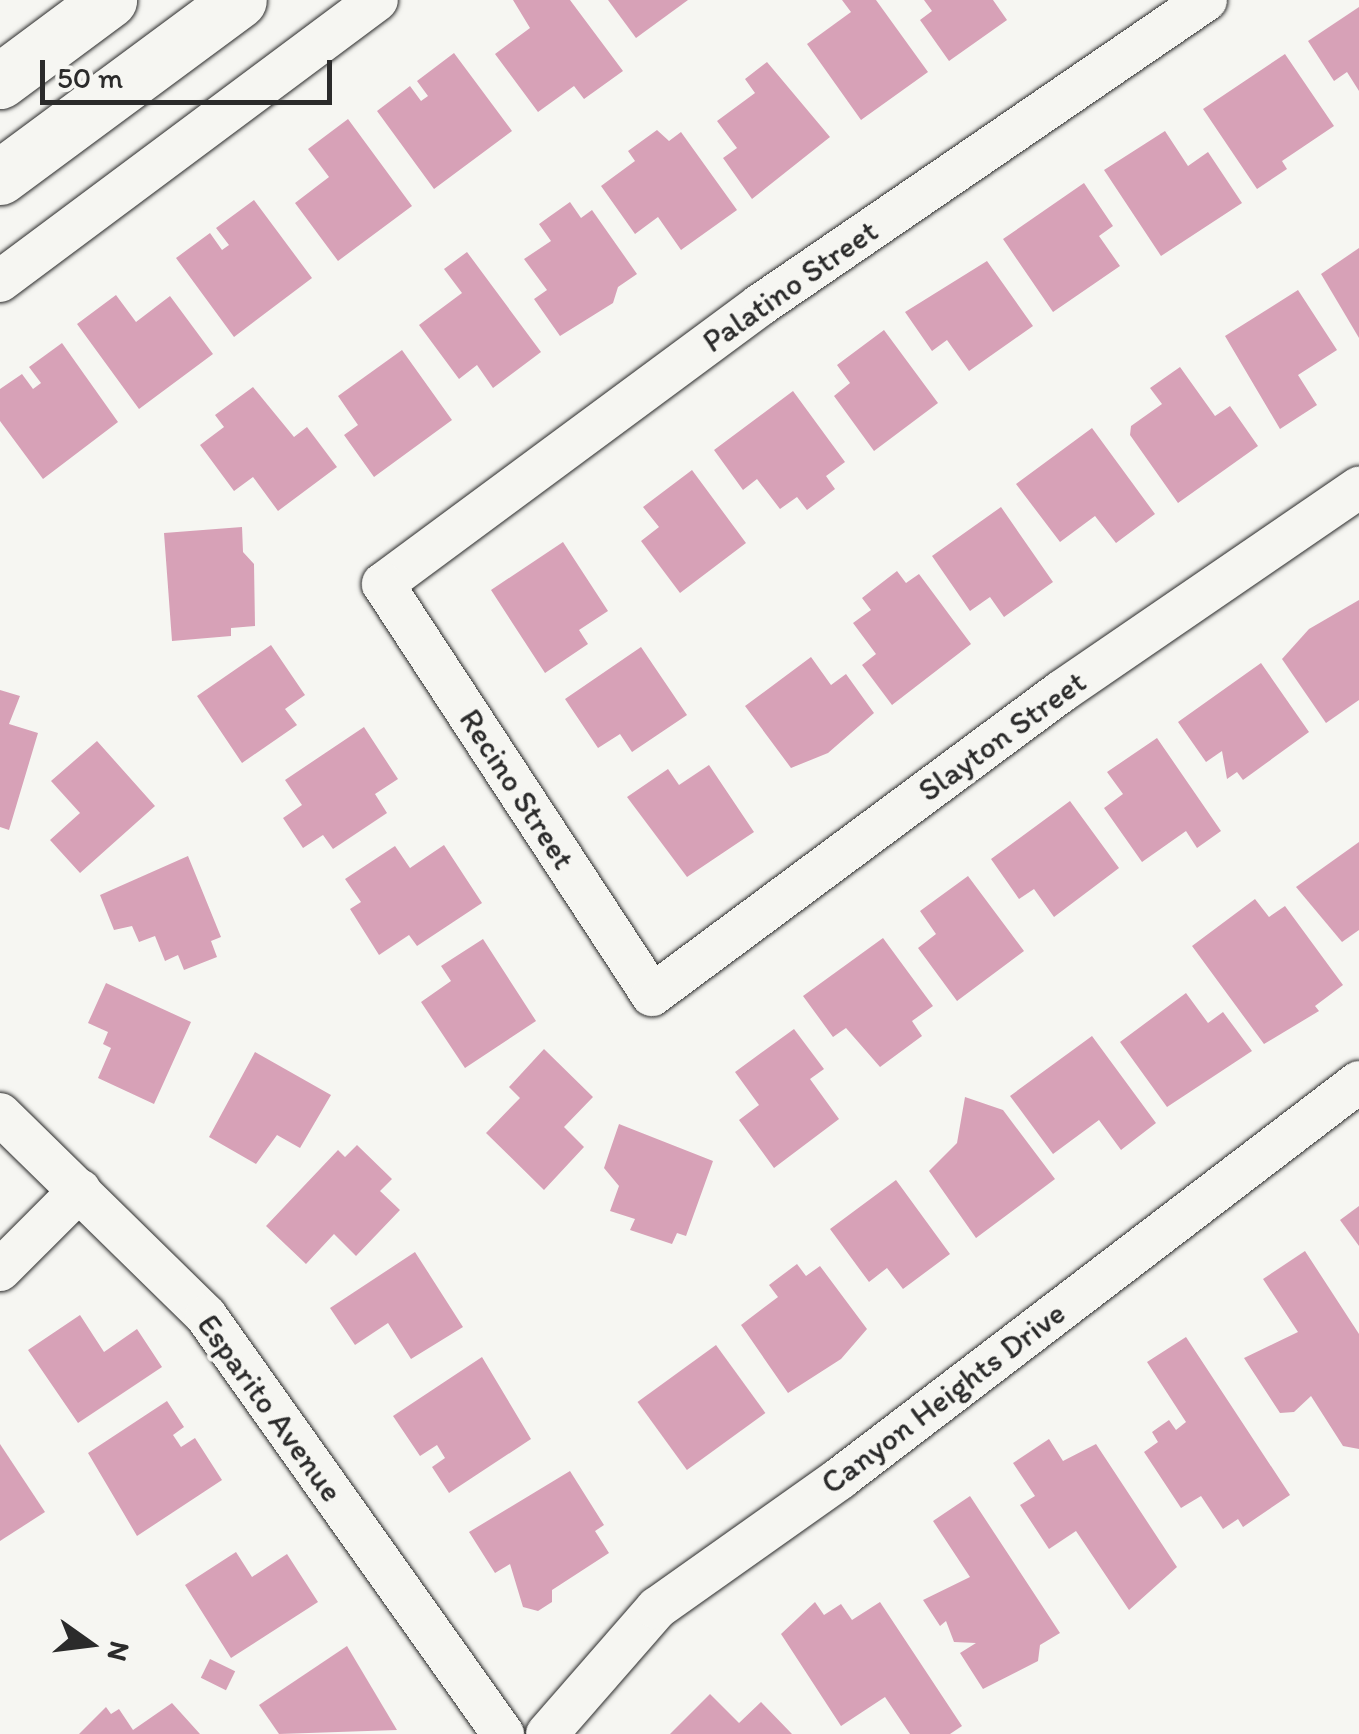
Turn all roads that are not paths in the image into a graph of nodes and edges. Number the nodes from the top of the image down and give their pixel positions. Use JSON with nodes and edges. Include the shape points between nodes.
{"nodes":[{"id":1,"x":109,"y":0,"type":"edge"},
{"id":2,"x":240,"y":0,"type":"edge"},
{"id":3,"x":378,"y":0,"type":"edge"},
{"id":4,"x":1206,"y":0,"type":"edge"},
{"id":5,"x":0,"y":81,"type":"edge"},
{"id":6,"x":0,"y":177,"type":"edge"},
{"id":7,"x":0,"y":281,"type":"edge"},
{"id":8,"x":1359,"y":488,"type":"edge"},
{"id":9,"x":383,"y":584,"type":"joint"},
{"id":10,"x":652,"y":996,"type":"joint"},
{"id":11,"x":1359,"y":1082,"type":"edge"},
{"id":12,"x":0,"y":1114,"type":"edge"},
{"id":13,"x":80,"y":1190,"type":"junction"},
{"id":14,"x":0,"y":1270,"type":"edge"},
{"id":15,"x":503,"y":1734,"type":"edge"},
{"id":16,"x":547,"y":1734,"type":"edge"}],
"edges":[{"from":1,"to":5,"type":"main road"},
{"from":2,"to":6,"type":"main road"},
{"from":3,"to":7,"type":"street"},
{"from":4,"to":9,"type":"street","name":"Palatino Street","via":[[760,305]]},
{"from":8,"to":10,"type":"street","name":"Slayton Street","via":[[1062,690]]},
{"from":9,"to":10,"type":"street","name":"Recino Street"},
{"from":11,"to":16,"type":"street","name":"Canyon Heights Drive","via":[[839,1479],[657,1608]]},
{"from":12,"to":13,"type":"street","name":"Esparito Avenue"},
{"from":13,"to":14,"type":"street"},
{"from":13,"to":15,"type":"street","name":"Esparito Avenue","via":[[206,1316]]}]}
